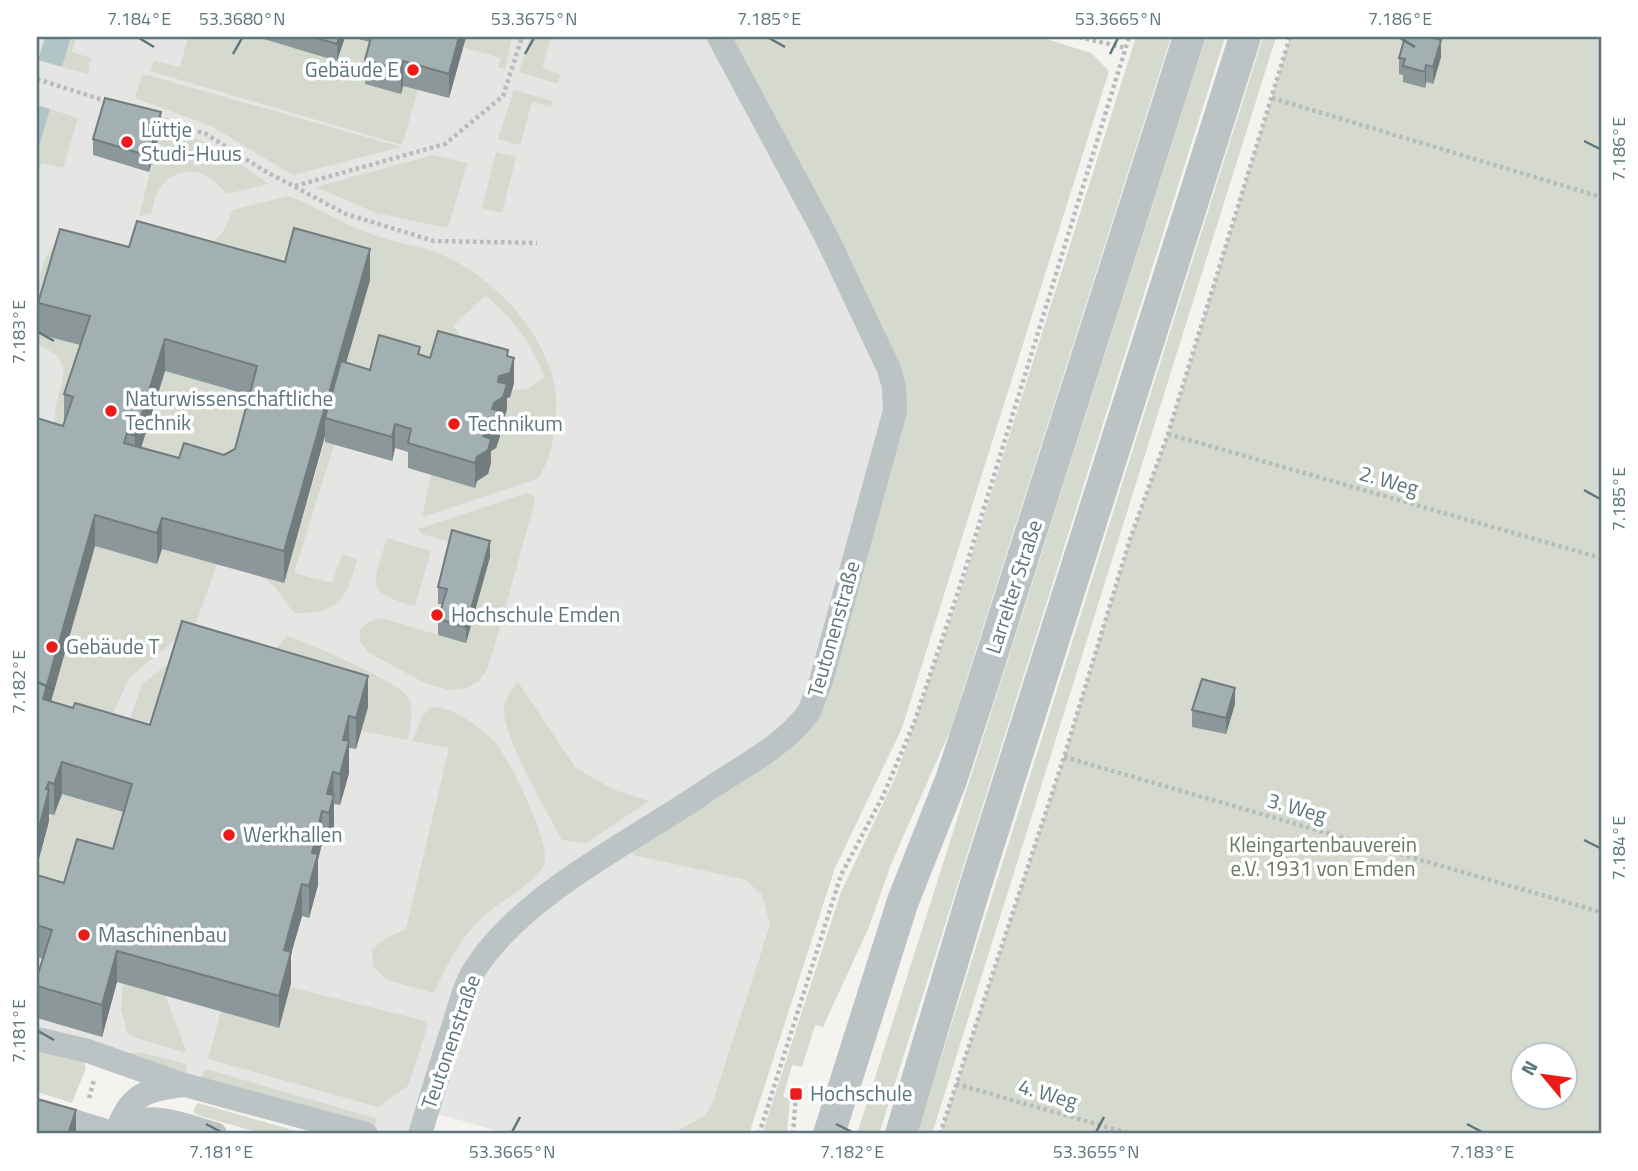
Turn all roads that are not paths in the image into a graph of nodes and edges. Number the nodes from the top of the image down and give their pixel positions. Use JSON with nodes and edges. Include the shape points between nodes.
{"nodes":[{"id":1,"x":719,"y":37,"type":"edge"},
{"id":2,"x":1189,"y":37,"type":"edge"},
{"id":3,"x":1245,"y":37,"type":"edge"},
{"id":4,"x":37,"y":1038,"type":"edge"},
{"id":5,"x":186,"y":1086,"type":"junction"},
{"id":6,"x":37,"y":1110,"type":"edge"},
{"id":7,"x":116,"y":1134,"type":"edge"},
{"id":8,"x":215,"y":1134,"type":"edge"},
{"id":9,"x":366,"y":1134,"type":"edge"},
{"id":10,"x":420,"y":1134,"type":"edge"},
{"id":11,"x":829,"y":1134,"type":"edge"},
{"id":12,"x":901,"y":1134,"type":"edge"}],
"edges":[{"from":1,"to":10,"type":"street","name":"Teutonenstraße","via":[[826,236],[889,369],[895,411],[875,488],[809,712],[761,754],[578,874],[490,947],[473,971]]},
{"from":2,"to":11,"type":"street","name":"Larrelter Straße","via":[[977,702],[931,836],[903,901]]},
{"from":3,"to":12,"type":"street"},
{"from":4,"to":5,"type":"street"},
{"from":5,"to":7,"type":"street","via":[[158,1088],[134,1101]]},
{"from":5,"to":9,"type":"street"},
{"from":6,"to":7,"type":"street"},
{"from":7,"to":8,"type":"street","via":[[149,1118]]}]}
